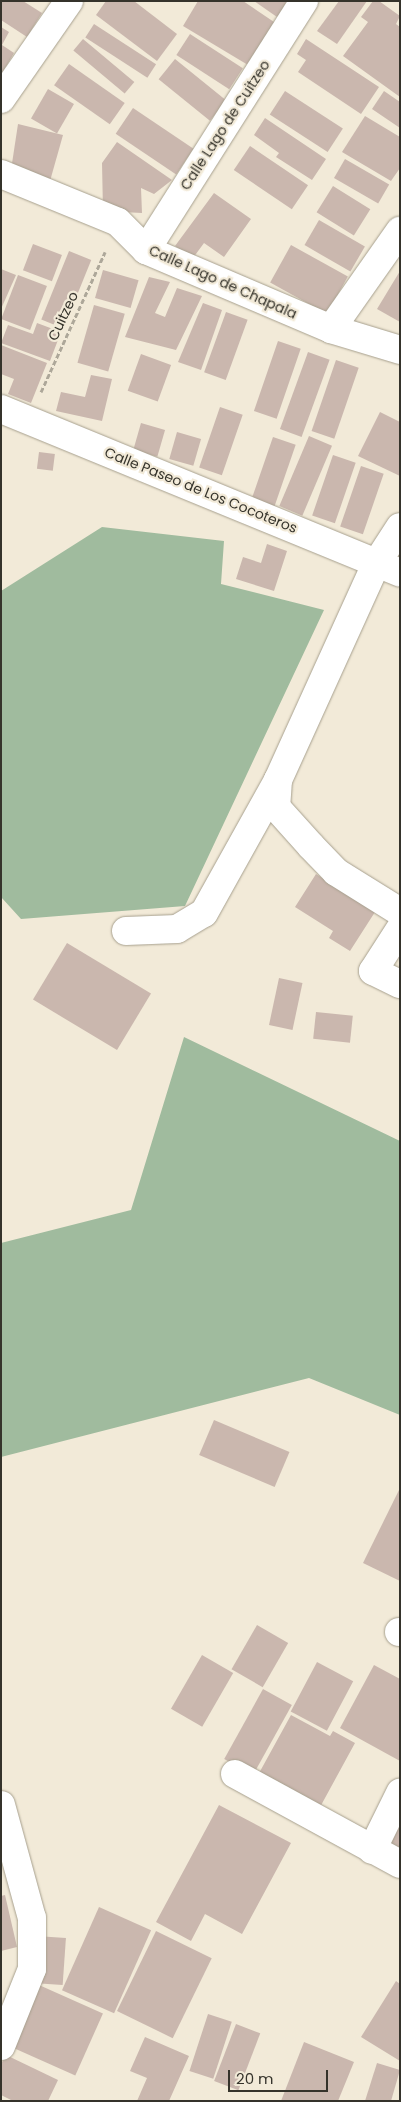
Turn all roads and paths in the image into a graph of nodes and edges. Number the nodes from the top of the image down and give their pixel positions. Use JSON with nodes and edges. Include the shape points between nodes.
{"nodes":[{"id":1,"x":69,"y":1,"type":"edge"},
{"id":2,"x":304,"y":1,"type":"edge"},
{"id":3,"x":1,"y":99,"type":"edge"},
{"id":4,"x":1,"y":174,"type":"edge"},
{"id":5,"x":118,"y":222,"type":"junction"},
{"id":6,"x":400,"y":232,"type":"edge"},
{"id":7,"x":146,"y":250,"type":"junction"},
{"id":8,"x":331,"y":329,"type":"junction"},
{"id":9,"x":400,"y":350,"type":"edge"},
{"id":10,"x":1,"y":409,"type":"edge"},
{"id":11,"x":28,"y":419,"type":"junction"},
{"id":12,"x":400,"y":527,"type":"edge"},
{"id":13,"x":388,"y":568,"type":"edge"},
{"id":14,"x":278,"y":780,"type":"junction"},
{"id":15,"x":400,"y":912,"type":"edge"},
{"id":16,"x":400,"y":929,"type":"edge"},
{"id":17,"x":126,"y":931,"type":"dead end"},
{"id":18,"x":400,"y":984,"type":"edge"},
{"id":19,"x":235,"y":1774,"type":"dead end"},
{"id":20,"x":400,"y":1794,"type":"edge"},
{"id":21,"x":1,"y":1805,"type":"edge"},
{"id":22,"x":372,"y":1850,"type":"junction"},
{"id":23,"x":400,"y":1864,"type":"edge"},
{"id":24,"x":1,"y":2046,"type":"edge"}],
"edges":[{"from":1,"to":3,"type":"street"},
{"from":2,"to":7,"type":"street","name":"Calle Lago de Cuitzeo"},
{"from":4,"to":5,"type":"street","name":"Calle Lago de Chapala"},
{"from":5,"to":7,"type":"street","name":"Calle Lago de Chapala"},
{"from":5,"to":11,"type":"path","name":"Cuitzeo"},
{"from":6,"to":8,"type":"street"},
{"from":7,"to":8,"type":"street","name":"Calle Lago de Chapala"},
{"from":8,"to":9,"type":"street","name":"Calle Lago de Chapala"},
{"from":10,"to":11,"type":"street","name":"Calle Paseo de Los Cocoteros"},
{"from":11,"to":13,"type":"street","name":"Calle Paseo de Los Cocoteros"},
{"from":12,"to":13,"type":"street"},
{"from":13,"to":14,"type":"street"},
{"from":14,"to":15,"type":"street","via":[[276,807],[311,846],[336,872]]},
{"from":14,"to":17,"type":"street","via":[[204,913],[177,929]]},
{"from":16,"to":18,"type":"street","via":[[373,971]]},
{"from":19,"to":22,"type":"street"},
{"from":20,"to":22,"type":"street"},
{"from":21,"to":24,"type":"street","via":[[32,1918],[32,1969]]},
{"from":22,"to":23,"type":"street"}]}
